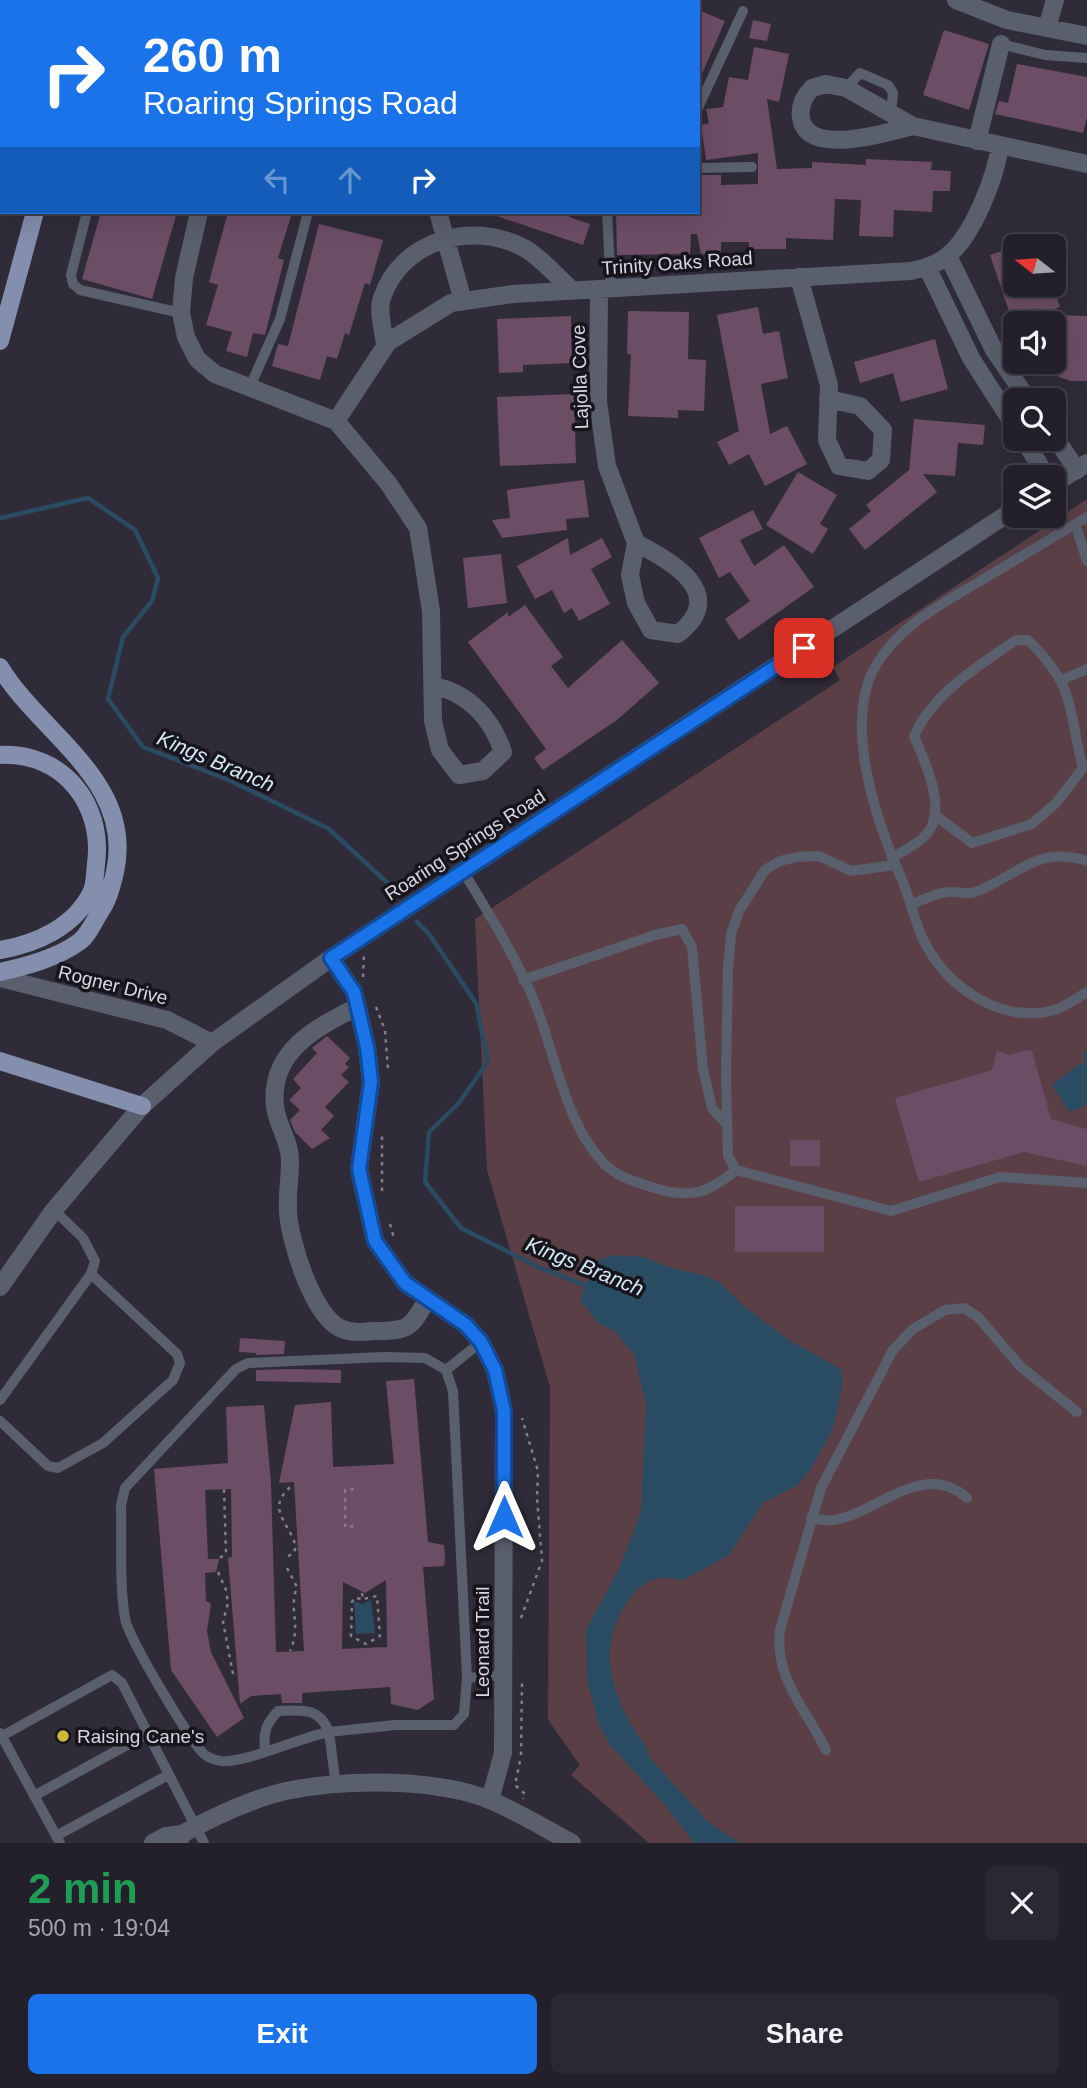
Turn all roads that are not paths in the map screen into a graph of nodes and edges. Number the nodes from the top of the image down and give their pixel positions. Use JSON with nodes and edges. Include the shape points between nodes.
{"nodes":[{"id":1,"x":956,"y":0,"type":"edge"},
{"id":2,"x":1055,"y":0,"type":"edge"},
{"id":3,"x":743,"y":11,"type":"dead end"},
{"id":4,"x":1047,"y":28,"type":"junction"},
{"id":5,"x":1087,"y":36,"type":"edge"},
{"id":6,"x":1001,"y":44,"type":"joint"},
{"id":7,"x":1087,"y":58,"type":"edge"},
{"id":8,"x":700,"y":104,"type":"edge"},
{"id":9,"x":913,"y":126,"type":"junction"},
{"id":10,"x":977,"y":141,"type":"junction"},
{"id":11,"x":1000,"y":146,"type":"junction"},
{"id":12,"x":1087,"y":164,"type":"edge"},
{"id":13,"x":752,"y":167,"type":"dead end"},
{"id":14,"x":700,"y":168,"type":"edge"},
{"id":15,"x":33,"y":214,"type":"edge"},
{"id":16,"x":86,"y":214,"type":"edge"},
{"id":17,"x":199,"y":214,"type":"edge"},
{"id":18,"x":307,"y":214,"type":"edge"},
{"id":19,"x":439,"y":214,"type":"edge"},
{"id":20,"x":607,"y":214,"type":"edge"},
{"id":21,"x":445,"y":238,"type":"junction"},
{"id":22,"x":948,"y":257,"type":"junction"},
{"id":23,"x":927,"y":267,"type":"junction"},
{"id":24,"x":799,"y":276,"type":"junction"},
{"id":25,"x":605,"y":289,"type":"junction"},
{"id":26,"x":572,"y":290,"type":"junction"},
{"id":27,"x":463,"y":301,"type":"junction"},
{"id":28,"x":181,"y":313,"type":"junction"},
{"id":29,"x":0,"y":341,"type":"edge"},
{"id":30,"x":385,"y":346,"type":"junction"},
{"id":31,"x":1020,"y":388,"type":"edge"},
{"id":32,"x":249,"y":389,"type":"junction"},
{"id":33,"x":828,"y":399,"type":"dead end"},
{"id":34,"x":1003,"y":407,"type":"edge"},
{"id":35,"x":336,"y":421,"type":"junction"},
{"id":36,"x":1066,"y":449,"type":"edge"},
{"id":37,"x":1082,"y":467,"type":"edge"},
{"id":38,"x":1066,"y":477,"type":"edge"},
{"id":39,"x":1003,"y":517,"type":"edge"},
{"id":40,"x":1087,"y":517,"type":"edge"},
{"id":41,"x":1075,"y":524,"type":"junction"},
{"id":42,"x":636,"y":543,"type":"junction"},
{"id":43,"x":1087,"y":561,"type":"edge"},
{"id":44,"x":0,"y":667,"type":"edge"},
{"id":45,"x":1087,"y":668,"type":"edge"},
{"id":46,"x":1062,"y":680,"type":"junction"},
{"id":47,"x":434,"y":686,"type":"junction"},
{"id":48,"x":0,"y":755,"type":"edge"},
{"id":49,"x":935,"y":815,"type":"junction"},
{"id":50,"x":1087,"y":861,"type":"edge"},
{"id":51,"x":894,"y":862,"type":"junction"},
{"id":52,"x":463,"y":871,"type":"junction"},
{"id":53,"x":912,"y":904,"type":"junction"},
{"id":54,"x":0,"y":950,"type":"edge"},
{"id":55,"x":331,"y":958,"type":"junction"},
{"id":56,"x":0,"y":972,"type":"edge"},
{"id":57,"x":0,"y":978,"type":"edge"},
{"id":58,"x":523,"y":980,"type":"junction"},
{"id":59,"x":1087,"y":992,"type":"edge"},
{"id":60,"x":364,"y":1003,"type":"junction"},
{"id":61,"x":212,"y":1043,"type":"junction"},
{"id":62,"x":0,"y":1060,"type":"edge"},
{"id":63,"x":142,"y":1106,"type":"junction"},
{"id":64,"x":727,"y":1125,"type":"junction"},
{"id":65,"x":736,"y":1170,"type":"junction"},
{"id":66,"x":1087,"y":1183,"type":"edge"},
{"id":67,"x":54,"y":1210,"type":"junction"},
{"id":68,"x":91,"y":1274,"type":"junction"},
{"id":69,"x":0,"y":1287,"type":"edge"},
{"id":70,"x":427,"y":1299,"type":"junction"},
{"id":71,"x":481,"y":1342,"type":"junction"},
{"id":72,"x":446,"y":1370,"type":"junction"},
{"id":73,"x":0,"y":1400,"type":"edge"},
{"id":74,"x":1077,"y":1412,"type":"dead end"},
{"id":75,"x":0,"y":1421,"type":"edge"},
{"id":76,"x":967,"y":1498,"type":"dead end"},
{"id":77,"x":811,"y":1518,"type":"junction"},
{"id":78,"x":503,"y":1675,"type":"junction"},
{"id":79,"x":467,"y":1678,"type":"junction"},
{"id":80,"x":329,"y":1732,"type":"junction"},
{"id":81,"x":147,"y":1734,"type":"junction"},
{"id":82,"x":1,"y":1735,"type":"edge"},
{"id":83,"x":265,"y":1750,"type":"junction"},
{"id":84,"x":826,"y":1750,"type":"dead end"},
{"id":85,"x":168,"y":1775,"type":"junction"},
{"id":86,"x":336,"y":1786,"type":"junction"},
{"id":87,"x":34,"y":1796,"type":"junction"},
{"id":88,"x":491,"y":1800,"type":"junction"},
{"id":89,"x":190,"y":1837,"type":"edge"},
{"id":90,"x":58,"y":1839,"type":"edge"},
{"id":91,"x":153,"y":1843,"type":"edge"},
{"id":92,"x":572,"y":1843,"type":"edge"}],
"edges":[{"from":1,"to":4,"type":"street","via":[[1007,20]]},
{"from":2,"to":4,"type":"street"},
{"from":3,"to":8,"type":"lane"},
{"from":4,"to":5,"type":"street"},
{"from":6,"to":7,"type":"lane","via":[[1045,55]]},
{"from":6,"to":10,"type":"street"},
{"from":9,"to":9,"type":"street","via":[[846,88],[826,84],[808,92],[800,116],[817,137],[845,140]]},
{"from":9,"to":10,"type":"street"},
{"from":10,"to":11,"type":"street"},
{"from":11,"to":12,"type":"street"},
{"from":11,"to":22,"type":"street","via":[[996,171],[981,208]]},
{"from":13,"to":14,"type":"lane"},
{"from":15,"to":29,"type":"main road"},
{"from":16,"to":28,"type":"lane","via":[[71,275],[73,284],[80,290]]},
{"from":17,"to":28,"type":"street"},
{"from":18,"to":32,"type":"lane","via":[[280,319]]},
{"from":19,"to":21,"type":"street"},
{"from":20,"to":25,"type":"lane"},
{"from":21,"to":26,"type":"street","via":[[485,236],[524,248]]},
{"from":21,"to":27,"type":"street"},
{"from":21,"to":30,"type":"street","via":[[403,261],[381,299]]},
{"from":22,"to":23,"type":"street","name":"Trinity Oaks Road"},
{"from":22,"to":31,"type":"street","via":[[994,350]]},
{"from":23,"to":24,"type":"street","name":"Trinity Oaks Road"},
{"from":23,"to":34,"type":"street","via":[[971,358]]},
{"from":24,"to":25,"type":"street","name":"Trinity Oaks Road"},
{"from":24,"to":33,"type":"street"},
{"from":25,"to":26,"type":"street","name":"Trinity Oaks Road"},
{"from":25,"to":42,"type":"street","name":"Lajolla Cove","via":[[598,402],[605,453]]},
{"from":26,"to":27,"type":"street","name":"Trinity Oaks Road"},
{"from":27,"to":30,"type":"street","name":"Trinity Oaks Road","via":[[451,303]]},
{"from":28,"to":32,"type":"street","via":[[197,359],[215,374]]},
{"from":30,"to":35,"type":"street","name":"Trinity Oaks Road"},
{"from":32,"to":35,"type":"street"},
{"from":35,"to":47,"type":"street","via":[[388,483],[418,528],[431,611]]},
{"from":36,"to":37,"type":"street"},
{"from":37,"to":38,"type":"street"},
{"from":39,"to":52,"type":"street","name":"Roaring Springs Road"},
{"from":40,"to":41,"type":"lane"},
{"from":41,"to":43,"type":"lane"},
{"from":41,"to":51,"type":"lane","via":[[918,618],[875,667],[864,697],[861,724],[865,761]]},
{"from":42,"to":42,"type":"street","name":"Lajolla Cove","via":[[629,575],[636,603],[651,630],[678,634],[692,623],[698,600],[689,576],[670,559]]},
{"from":44,"to":56,"type":"main road","via":[[10,685],[101,788],[114,816],[120,848],[108,898],[81,941],[33,965]]},
{"from":45,"to":46,"type":"lane"},
{"from":46,"to":49,"type":"lane","via":[[1083,768],[1056,803],[1032,824],[972,844]]},
{"from":46,"to":49,"type":"lane","via":[[1053,664],[1028,640],[1016,640],[935,701],[914,736],[931,783]]},
{"from":47,"to":47,"type":"street","via":[[433,721],[440,750],[459,775],[483,771],[503,752],[496,730],[454,690]]},
{"from":48,"to":54,"type":"main road","via":[[28,758],[71,780],[86,799],[98,845],[93,890],[66,922],[46,937]]},
{"from":49,"to":51,"type":"lane","via":[[927,834]]},
{"from":50,"to":53,"type":"lane","via":[[1064,855],[1041,858],[974,893],[946,892]]},
{"from":51,"to":53,"type":"lane"},
{"from":51,"to":64,"type":"lane","via":[[851,871],[819,856],[797,857],[765,870],[752,887],[731,934]]},
{"from":52,"to":55,"type":"street","name":"Roaring Springs Road"},
{"from":52,"to":58,"type":"lane"},
{"from":53,"to":59,"type":"lane","via":[[927,946],[946,972],[966,991],[995,1007],[1015,1012],[1055,1010]]},
{"from":55,"to":60,"type":"street","name":"Leonard Trail"},
{"from":55,"to":61,"type":"street","name":"Roaring Springs Road"},
{"from":57,"to":61,"type":"street","name":"Rogner Drive","via":[[167,1020]]},
{"from":58,"to":64,"type":"lane","via":[[682,929],[692,947],[703,1069],[712,1108]]},
{"from":58,"to":65,"type":"lane","via":[[574,1113],[593,1151],[611,1170],[638,1183],[691,1195]]},
{"from":60,"to":70,"type":"street","name":"Leonard Trail","via":[[371,1082],[359,1169],[366,1204],[375,1241],[389,1266]]},
{"from":60,"to":70,"type":"street","via":[[315,1027],[292,1049],[275,1091],[275,1108],[289,1146],[288,1213],[295,1246],[320,1305],[342,1329],[402,1330],[415,1320]]},
{"from":61,"to":63,"type":"street","name":"Roaring Springs Road"},
{"from":62,"to":63,"type":"main road"},
{"from":63,"to":67,"type":"street","name":"Roaring Springs Road"},
{"from":64,"to":65,"type":"lane","via":[[728,1156]]},
{"from":65,"to":66,"type":"lane","via":[[891,1211],[1000,1177]]},
{"from":67,"to":68,"type":"lane","via":[[83,1238],[95,1261]]},
{"from":67,"to":69,"type":"street","name":"Roaring Springs Road"},
{"from":68,"to":73,"type":"lane"},
{"from":68,"to":75,"type":"lane","via":[[177,1354],[180,1363],[173,1380],[103,1443],[58,1468],[48,1466]]},
{"from":70,"to":71,"type":"street","name":"Leonard Trail","via":[[466,1325]]},
{"from":71,"to":72,"type":"lane"},
{"from":71,"to":78,"type":"street","name":"Leonard Trail","via":[[495,1370],[504,1411]]},
{"from":72,"to":79,"type":"lane","via":[[453,1391]]},
{"from":72,"to":83,"type":"lane","via":[[425,1358],[248,1363],[236,1369],[125,1488],[121,1505],[125,1619],[139,1651],[203,1754],[222,1761]]},
{"from":74,"to":77,"type":"lane","via":[[1021,1367],[977,1316],[964,1308],[945,1310],[913,1329],[893,1350],[821,1488]]},
{"from":76,"to":77,"type":"lane","via":[[956,1488],[922,1485],[832,1520]]},
{"from":77,"to":84,"type":"lane","via":[[777,1651],[788,1685]]},
{"from":78,"to":79,"type":"lane"},
{"from":78,"to":88,"type":"street","name":"Leonard Trail","via":[[503,1753]]},
{"from":79,"to":80,"type":"lane","via":[[464,1714],[454,1725]]},
{"from":80,"to":83,"type":"lane"},
{"from":80,"to":83,"type":"lane","via":[[324,1719],[314,1712],[278,1711],[264,1732]]},
{"from":80,"to":86,"type":"lane"},
{"from":81,"to":82,"type":"lane","via":[[122,1683],[112,1675]]},
{"from":81,"to":85,"type":"lane"},
{"from":81,"to":87,"type":"lane"},
{"from":82,"to":87,"type":"lane"},
{"from":85,"to":89,"type":"lane"},
{"from":85,"to":90,"type":"lane"},
{"from":86,"to":88,"type":"street","via":[[436,1786]]},
{"from":86,"to":89,"type":"street","via":[[290,1790]]},
{"from":87,"to":90,"type":"lane"},
{"from":88,"to":92,"type":"street"},
{"from":89,"to":91,"type":"street","via":[[166,1836]]}]}
